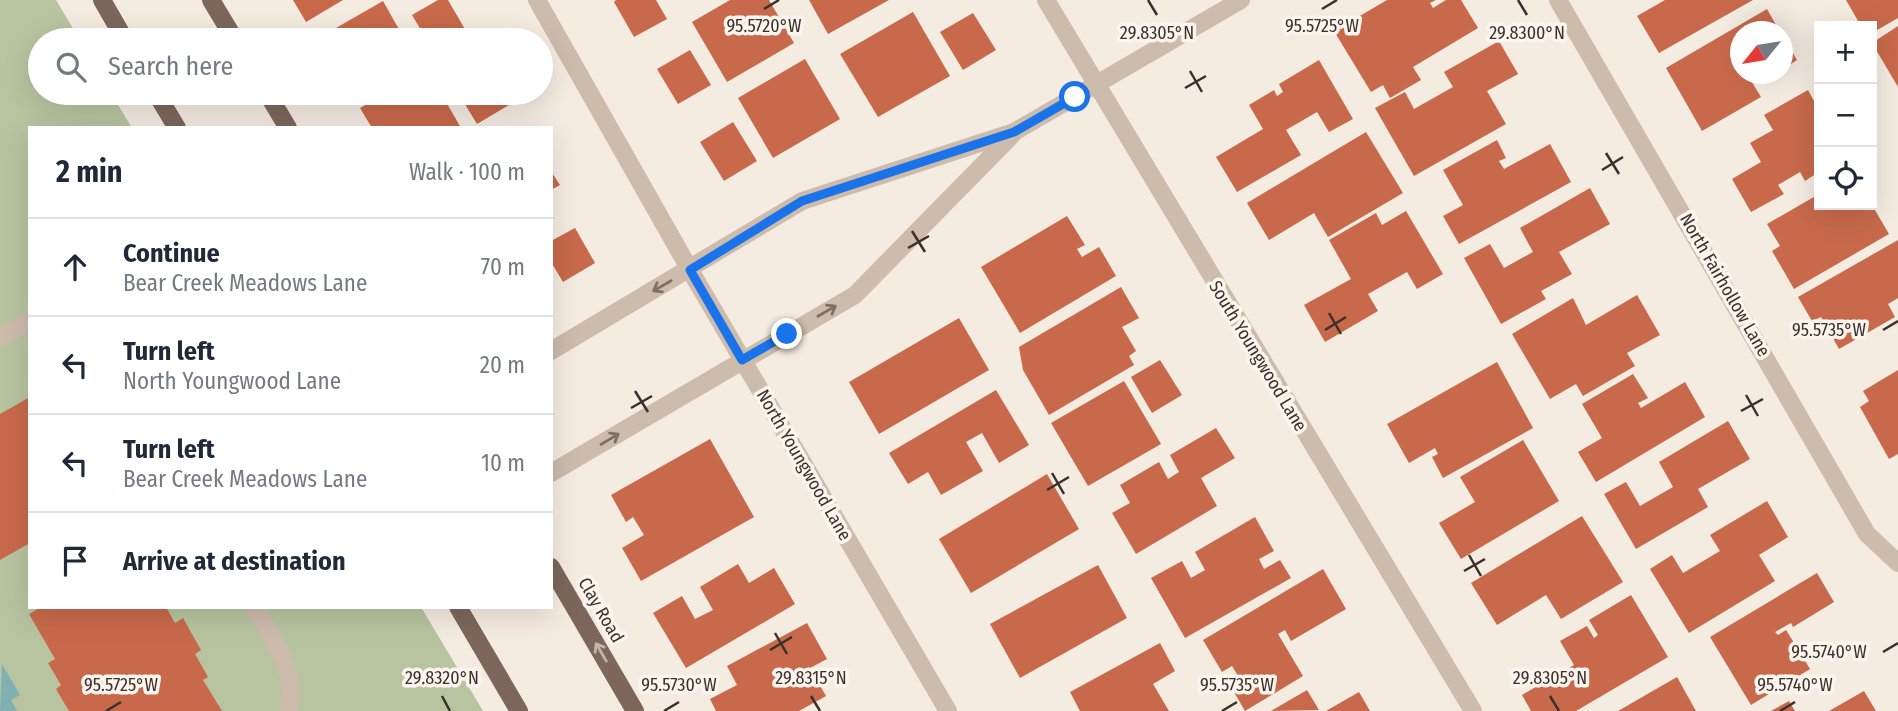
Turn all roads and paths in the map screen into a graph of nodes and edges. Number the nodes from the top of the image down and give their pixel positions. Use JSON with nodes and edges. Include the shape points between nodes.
{"nodes":[{"id":1,"x":102,"y":0,"type":"edge"},
{"id":2,"x":211,"y":0,"type":"edge"},
{"id":3,"x":537,"y":0,"type":"edge"},
{"id":4,"x":1046,"y":0,"type":"edge"},
{"id":5,"x":1241,"y":0,"type":"edge"},
{"id":6,"x":1559,"y":0,"type":"edge"},
{"id":7,"x":118,"y":28,"type":"edge"},
{"id":8,"x":228,"y":28,"type":"edge"},
{"id":9,"x":553,"y":28,"type":"edge"},
{"id":10,"x":553,"y":28,"type":"edge"},
{"id":11,"x":1095,"y":85,"type":"junction"},
{"id":12,"x":163,"y":105,"type":"edge"},
{"id":13,"x":274,"y":105,"type":"edge"},
{"id":14,"x":176,"y":126,"type":"edge"},
{"id":15,"x":287,"y":126,"type":"edge"},
{"id":16,"x":1014,"y":132,"type":"junction"},
{"id":17,"x":690,"y":270,"type":"junction"},
{"id":18,"x":28,"y":322,"type":"edge"},
{"id":19,"x":0,"y":337,"type":"edge"},
{"id":20,"x":553,"y":350,"type":"edge"},
{"id":21,"x":742,"y":360,"type":"junction"},
{"id":22,"x":553,"y":472,"type":"edge"},
{"id":23,"x":1898,"y":563,"type":"edge"},
{"id":24,"x":553,"y":570,"type":"edge"},
{"id":25,"x":255,"y":609,"type":"edge"},
{"id":26,"x":459,"y":609,"type":"edge"},
{"id":27,"x":288,"y":711,"type":"edge"},
{"id":28,"x":519,"y":711,"type":"edge"},
{"id":29,"x":635,"y":711,"type":"edge"},
{"id":30,"x":948,"y":711,"type":"edge"},
{"id":31,"x":1473,"y":711,"type":"edge"}],
"edges":[{"from":1,"to":7,"type":"main road"},
{"from":2,"to":8,"type":"main road"},
{"from":3,"to":9,"type":"street","name":"North Youngwood Lane"},
{"from":4,"to":11,"type":"street","name":"South Youngwood Lane"},
{"from":5,"to":11,"type":"street"},
{"from":6,"to":23,"type":"street","name":"North Fairhollow Lane","via":[[1867,534]]},
{"from":10,"to":17,"type":"street","name":"North Youngwood Lane"},
{"from":11,"to":16,"type":"street"},
{"from":11,"to":31,"type":"street","name":"South Youngwood Lane"},
{"from":12,"to":14,"type":"main road"},
{"from":13,"to":15,"type":"main road"},
{"from":16,"to":17,"type":"street","via":[[802,201]]},
{"from":21,"to":16,"type":"street","one_way":true,"via":[[855,295]]},
{"from":17,"to":20,"type":"street","one_way":true},
{"from":17,"to":21,"type":"street","name":"North Youngwood Lane"},
{"from":18,"to":19,"type":"street"},
{"from":22,"to":21,"type":"street","one_way":true},
{"from":21,"to":30,"type":"street","name":"North Youngwood Lane"},
{"from":29,"to":24,"type":"main road","name":"Clay Road","one_way":true},
{"from":25,"to":27,"type":"street","via":[[283,657],[290,682]]},
{"from":26,"to":28,"type":"main road"}]}
